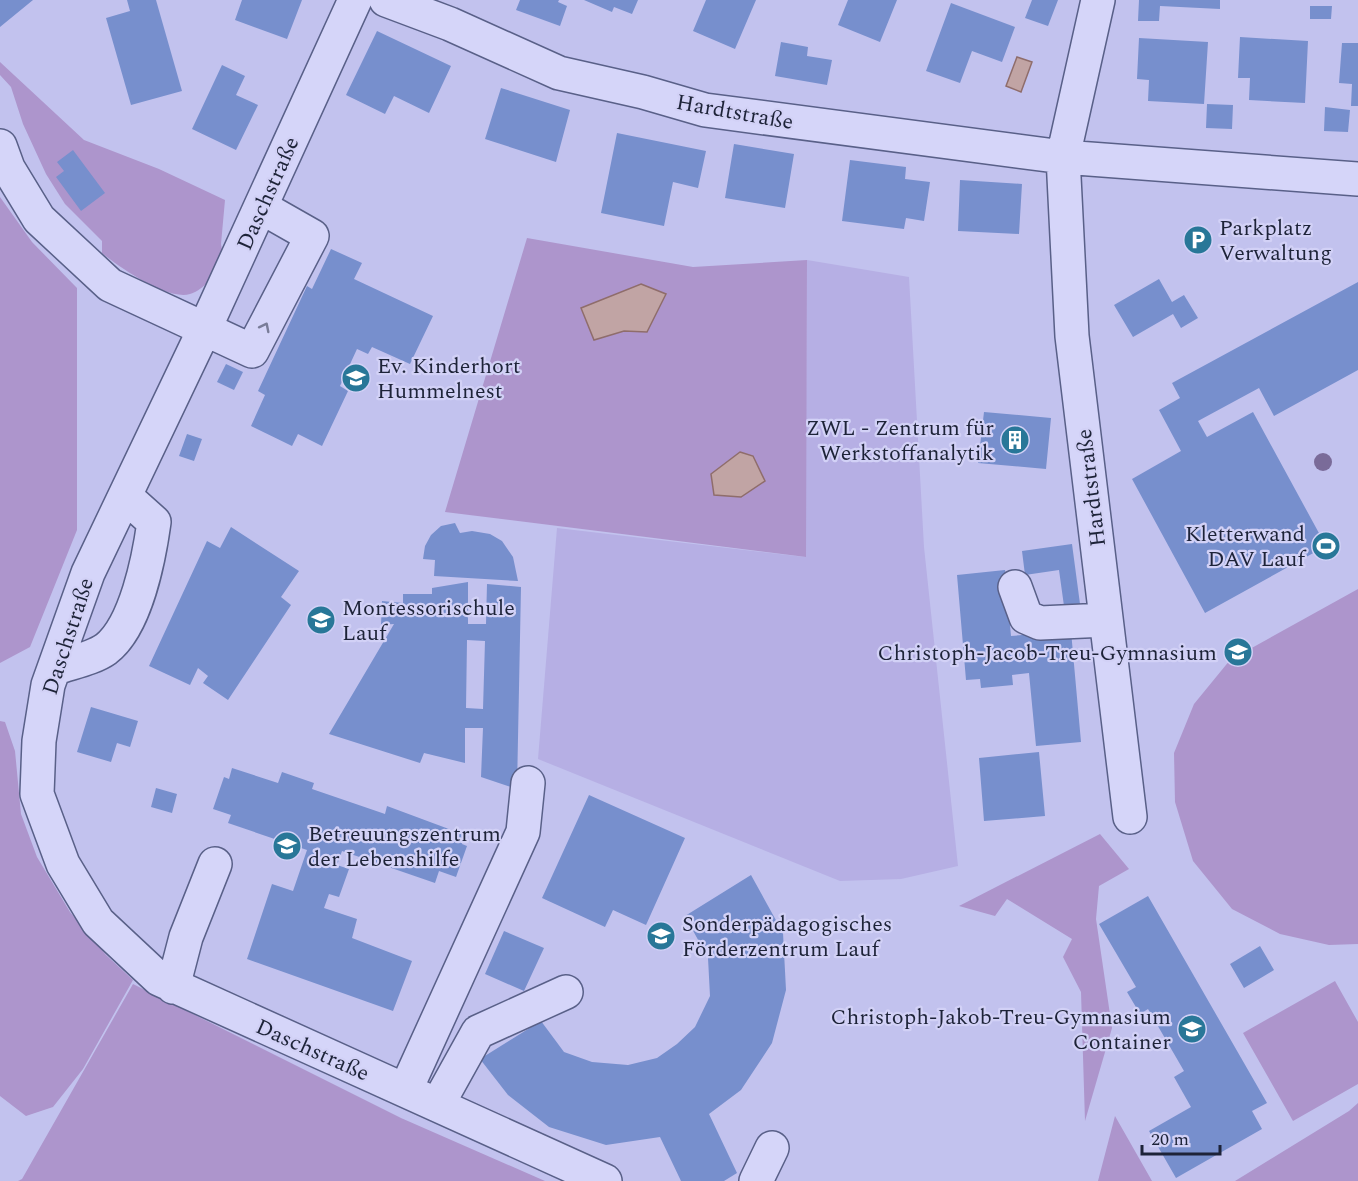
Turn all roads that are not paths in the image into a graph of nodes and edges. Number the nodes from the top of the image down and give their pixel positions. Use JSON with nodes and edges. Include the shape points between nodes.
{"nodes":[{"id":1,"x":355,"y":0,"type":"edge"},
{"id":2,"x":386,"y":0,"type":"edge"},
{"id":3,"x":1098,"y":0,"type":"edge"},
{"id":4,"x":0,"y":146,"type":"edge"},
{"id":5,"x":1063,"y":158,"type":"junction"},
{"id":6,"x":1358,"y":179,"type":"edge"},
{"id":7,"x":261,"y":207,"type":"junction"},
{"id":8,"x":205,"y":328,"type":"junction"},
{"id":9,"x":125,"y":496,"type":"junction"},
{"id":10,"x":1014,"y":587,"type":"dead end"},
{"id":11,"x":1106,"y":620,"type":"junction"},
{"id":12,"x":54,"y":669,"type":"junction"},
{"id":13,"x":528,"y":783,"type":"dead end"},
{"id":14,"x":1130,"y":817,"type":"dead end"},
{"id":15,"x":215,"y":864,"type":"dead end"},
{"id":16,"x":172,"y":987,"type":"junction"},
{"id":17,"x":566,"y":992,"type":"dead end"},
{"id":18,"x":406,"y":1089,"type":"junction"},
{"id":19,"x":438,"y":1104,"type":"junction"},
{"id":20,"x":772,"y":1148,"type":"dead end"},
{"id":21,"x":605,"y":1181,"type":"edge"},
{"id":22,"x":756,"y":1181,"type":"edge"}],
"edges":[{"from":1,"to":7,"type":"street","name":"Daschstraße"},
{"from":2,"to":5,"type":"street","name":"Hardtstraße","via":[[560,73],[705,110]]},
{"from":3,"to":5,"type":"street"},
{"from":4,"to":8,"type":"street","via":[[8,168],[39,219],[110,285]]},
{"from":5,"to":6,"type":"street","name":"Hardtstraße","via":[[1285,185]]},
{"from":5,"to":11,"type":"street","name":"Hardtstraße","via":[[1072,336]]},
{"from":7,"to":8,"type":"street","name":"Daschstraße"},
{"from":8,"to":7,"type":"street","one_way":true,"via":[[252,351],[312,236]]},
{"from":8,"to":9,"type":"street","name":"Daschstraße"},
{"from":9,"to":12,"type":"street","name":"Daschstraße","via":[[88,573]]},
{"from":9,"to":12,"type":"street","via":[[154,522],[130,618],[105,649]]},
{"from":10,"to":11,"type":"street","via":[[1026,617],[1040,623]]},
{"from":11,"to":14,"type":"street","name":"Hardtstraße"},
{"from":12,"to":16,"type":"street","name":"Daschstraße","via":[[39,741],[37,794],[59,854],[99,922],[146,969]]},
{"from":13,"to":18,"type":"street","via":[[523,832]]},
{"from":15,"to":16,"type":"street","via":[[186,937]]},
{"from":16,"to":18,"type":"street","name":"Daschstraße"},
{"from":17,"to":19,"type":"street","via":[[478,1032]]},
{"from":18,"to":19,"type":"street","name":"Daschstraße"},
{"from":19,"to":21,"type":"street","name":"Daschstraße"},
{"from":20,"to":22,"type":"street"}]}
